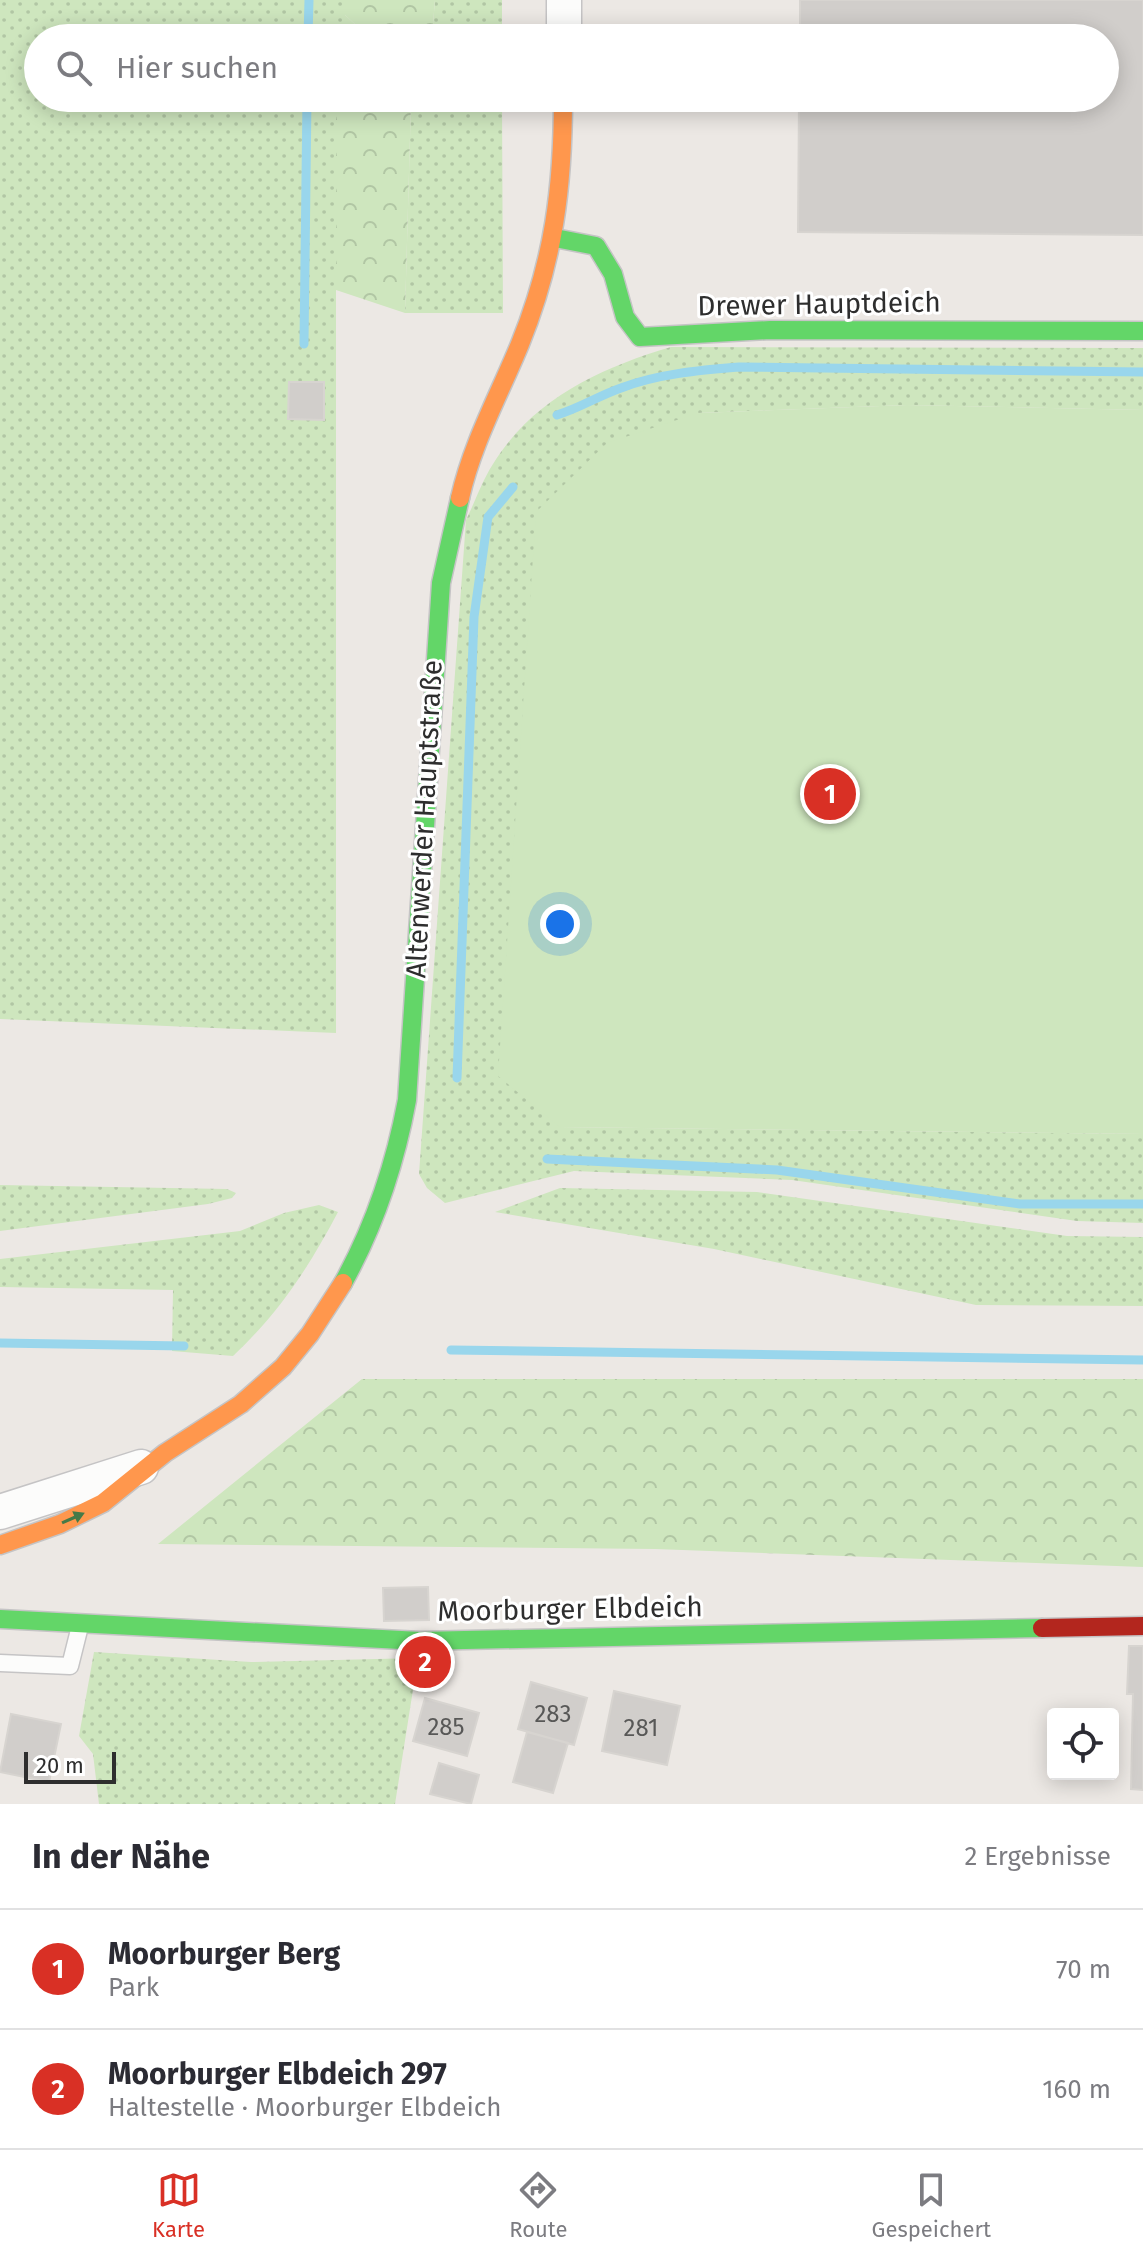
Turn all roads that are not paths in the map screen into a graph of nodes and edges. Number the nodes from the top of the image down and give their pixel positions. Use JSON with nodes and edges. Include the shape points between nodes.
{"nodes":[{"id":1,"x":564,"y":0,"type":"edge"},
{"id":2,"x":564,"y":24,"type":"edge"},
{"id":3,"x":563,"y":112,"type":"edge"},
{"id":4,"x":555,"y":238,"type":"junction"},
{"id":5,"x":1143,"y":331,"type":"edge"},
{"id":6,"x":152,"y":1463,"type":"junction"},
{"id":7,"x":0,"y":1512,"type":"edge"},
{"id":8,"x":0,"y":1545,"type":"edge"},
{"id":9,"x":0,"y":1619,"type":"edge"},
{"id":10,"x":81,"y":1624,"type":"junction"},
{"id":11,"x":1143,"y":1626,"type":"edge"},
{"id":12,"x":0,"y":1663,"type":"edge"}],
"edges":[{"from":1,"to":2,"type":"street"},
{"from":3,"to":4,"type":"street","name":"Altenwerder Hauptstraße"},
{"from":4,"to":5,"type":"street","name":"Drewer Hauptdeich","via":[[596,246],[613,274],[625,317],[640,337],[770,330]]},
{"from":4,"to":6,"type":"street","name":"Altenwerder Hauptstraße","via":[[521,341],[477,435],[446,553],[435,632],[407,1100],[383,1202],[341,1284],[277,1373],[228,1414]]},
{"from":6,"to":7,"type":"street","name":"Altenwerder Hauptstraße"},
{"from":8,"to":6,"type":"street","name":"Altenwerder Hauptstraße","one_way":true,"via":[[95,1508]]},
{"from":9,"to":10,"type":"street","name":"Moorburger Elbdeich"},
{"from":10,"to":11,"type":"street","name":"Moorburger Elbdeich","via":[[420,1641]]},
{"from":10,"to":12,"type":"lane","via":[[70,1666]]}]}
